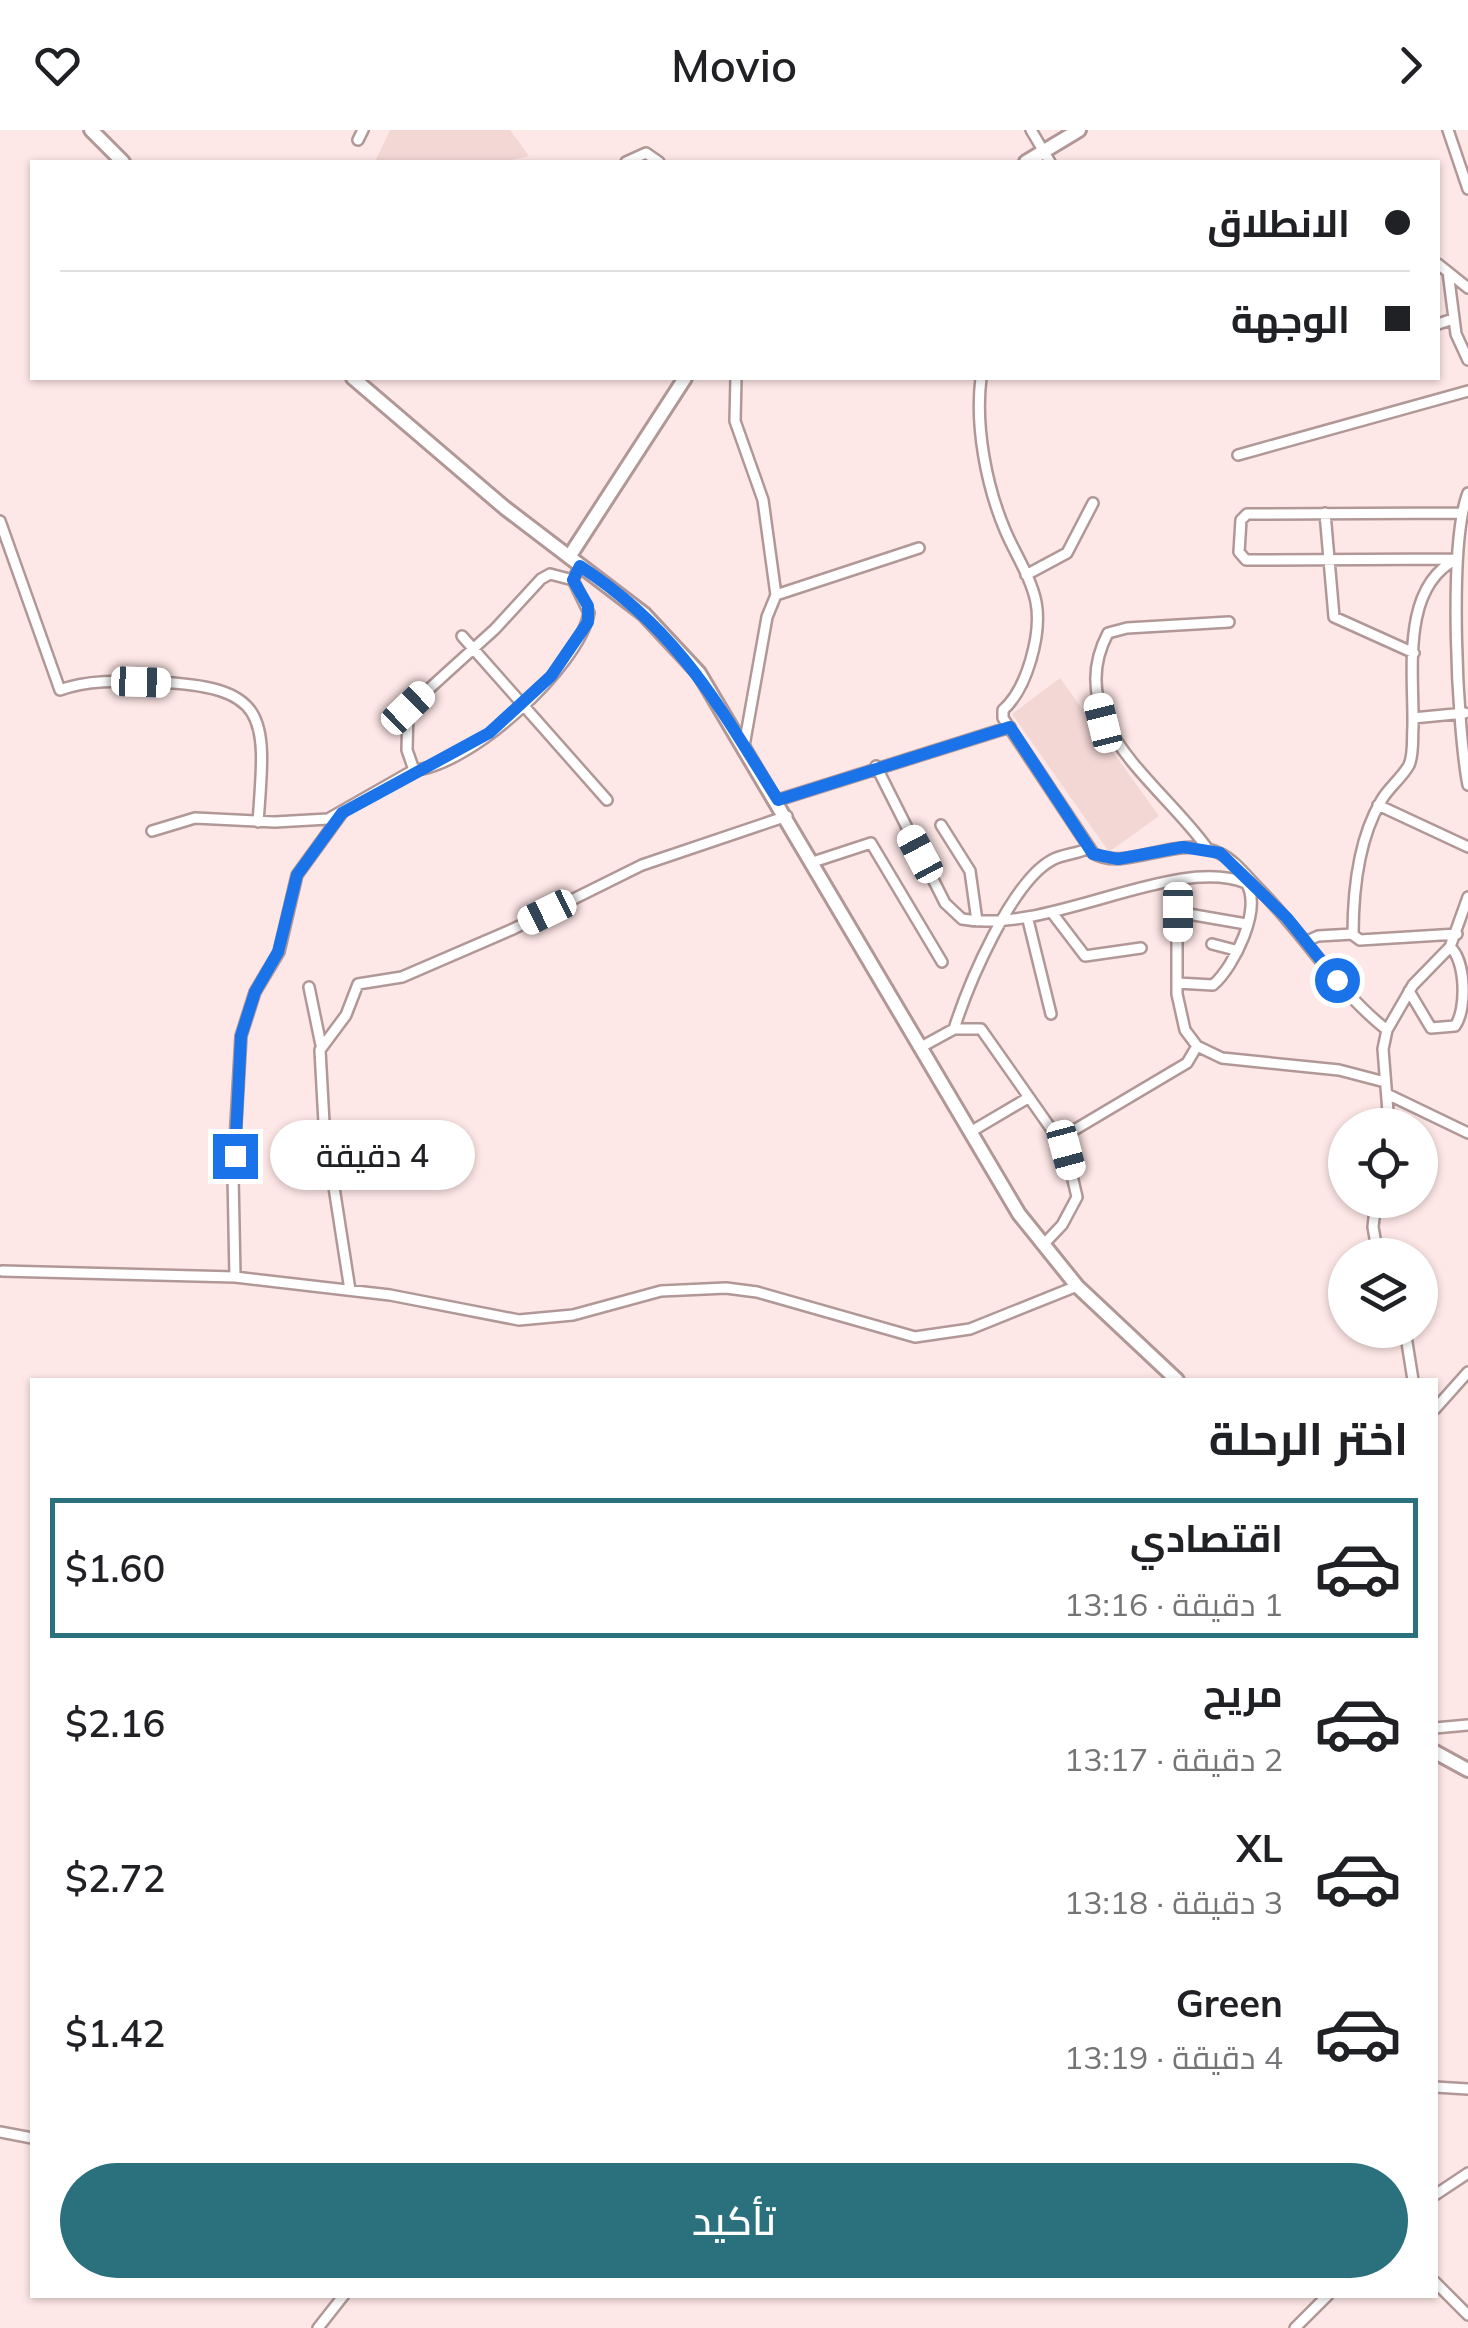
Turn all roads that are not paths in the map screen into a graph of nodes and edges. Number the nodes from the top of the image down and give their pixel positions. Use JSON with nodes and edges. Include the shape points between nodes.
{"nodes":[{"id":1,"x":91,"y":130,"type":"edge"},
{"id":2,"x":1032,"y":130,"type":"edge"},
{"id":3,"x":1079,"y":130,"type":"edge"},
{"id":4,"x":1448,"y":130,"type":"edge"},
{"id":5,"x":1047,"y":158,"type":"edge"},
{"id":6,"x":122,"y":160,"type":"edge"},
{"id":7,"x":631,"y":160,"type":"edge"},
{"id":8,"x":656,"y":160,"type":"edge"},
{"id":9,"x":1467,"y":184,"type":"edge"},
{"id":10,"x":1440,"y":266,"type":"edge"},
{"id":11,"x":1448,"y":272,"type":"junction"},
{"id":12,"x":1468,"y":288,"type":"edge"},
{"id":13,"x":1453,"y":319,"type":"junction"},
{"id":14,"x":1440,"y":323,"type":"edge"},
{"id":15,"x":1468,"y":360,"type":"edge"},
{"id":16,"x":355,"y":380,"type":"edge"},
{"id":17,"x":684,"y":380,"type":"edge"},
{"id":18,"x":736,"y":380,"type":"edge"},
{"id":19,"x":981,"y":380,"type":"edge"},
{"id":20,"x":1468,"y":391,"type":"edge"},
{"id":21,"x":1238,"y":454,"type":"dead end"},
{"id":22,"x":1468,"y":492,"type":"edge"},
{"id":23,"x":1093,"y":503,"type":"dead end"},
{"id":24,"x":1461,"y":513,"type":"junction"},
{"id":25,"x":1325,"y":514,"type":"junction"},
{"id":26,"x":0,"y":521,"type":"edge"},
{"id":27,"x":919,"y":548,"type":"dead end"},
{"id":28,"x":1328,"y":560,"type":"junction"},
{"id":29,"x":1457,"y":560,"type":"junction"},
{"id":30,"x":574,"y":562,"type":"junction"},
{"id":31,"x":1026,"y":575,"type":"junction"},
{"id":32,"x":573,"y":580,"type":"junction"},
{"id":33,"x":776,"y":595,"type":"junction"},
{"id":34,"x":1229,"y":622,"type":"dead end"},
{"id":35,"x":462,"y":636,"type":"dead end"},
{"id":36,"x":474,"y":648,"type":"junction"},
{"id":37,"x":1414,"y":653,"type":"junction"},
{"id":38,"x":524,"y":704,"type":"junction"},
{"id":39,"x":1465,"y":713,"type":"edge"},
{"id":40,"x":1413,"y":718,"type":"junction"},
{"id":41,"x":1010,"y":727,"type":"junction"},
{"id":42,"x":744,"y":746,"type":"junction"},
{"id":43,"x":1466,"y":755,"type":"edge"},
{"id":44,"x":876,"y":766,"type":"junction"},
{"id":45,"x":414,"y":770,"type":"junction"},
{"id":46,"x":1468,"y":785,"type":"edge"},
{"id":47,"x":607,"y":800,"type":"dead end"},
{"id":48,"x":778,"y":800,"type":"junction"},
{"id":49,"x":1378,"y":805,"type":"junction"},
{"id":50,"x":342,"y":813,"type":"junction"},
{"id":51,"x":787,"y":816,"type":"junction"},
{"id":52,"x":258,"y":822,"type":"junction"},
{"id":53,"x":941,"y":825,"type":"dead end"},
{"id":54,"x":152,"y":831,"type":"dead end"},
{"id":55,"x":1468,"y":847,"type":"edge"},
{"id":56,"x":1089,"y":848,"type":"junction"},
{"id":57,"x":1208,"y":848,"type":"junction"},
{"id":58,"x":813,"y":862,"type":"junction"},
{"id":59,"x":1177,"y":882,"type":"junction"},
{"id":60,"x":1468,"y":898,"type":"edge"},
{"id":61,"x":1178,"y":912,"type":"junction"},
{"id":62,"x":1053,"y":914,"type":"junction"},
{"id":63,"x":1002,"y":920,"type":"junction"},
{"id":64,"x":1028,"y":920,"type":"junction"},
{"id":65,"x":977,"y":921,"type":"junction"},
{"id":66,"x":1246,"y":924,"type":"junction"},
{"id":67,"x":1353,"y":934,"type":"junction"},
{"id":68,"x":1457,"y":934,"type":"junction"},
{"id":69,"x":1307,"y":941,"type":"junction"},
{"id":70,"x":1212,"y":944,"type":"dead end"},
{"id":71,"x":1142,"y":948,"type":"dead end"},
{"id":72,"x":1236,"y":950,"type":"junction"},
{"id":73,"x":1459,"y":952,"type":"edge"},
{"id":74,"x":942,"y":962,"type":"dead end"},
{"id":75,"x":1177,"y":983,"type":"junction"},
{"id":76,"x":309,"y":988,"type":"dead end"},
{"id":77,"x":1408,"y":992,"type":"junction"},
{"id":78,"x":1051,"y":1014,"type":"dead end"},
{"id":79,"x":954,"y":1029,"type":"junction"},
{"id":80,"x":1387,"y":1030,"type":"junction"},
{"id":81,"x":321,"y":1046,"type":"junction"},
{"id":82,"x":923,"y":1046,"type":"junction"},
{"id":83,"x":1197,"y":1046,"type":"junction"},
{"id":84,"x":1386,"y":1082,"type":"junction"},
{"id":85,"x":1387,"y":1094,"type":"junction"},
{"id":86,"x":1028,"y":1098,"type":"junction"},
{"id":87,"x":1388,"y":1108,"type":"edge"},
{"id":88,"x":972,"y":1131,"type":"junction"},
{"id":89,"x":1468,"y":1134,"type":"edge"},
{"id":90,"x":1059,"y":1140,"type":"junction"},
{"id":91,"x":1043,"y":1245,"type":"junction"},
{"id":92,"x":2,"y":1272,"type":"edge"},
{"id":93,"x":235,"y":1277,"type":"junction"},
{"id":94,"x":1077,"y":1286,"type":"junction"},
{"id":95,"x":350,"y":1290,"type":"junction"},
{"id":96,"x":1408,"y":1348,"type":"edge"},
{"id":97,"x":1468,"y":1372,"type":"edge"},
{"id":98,"x":1175,"y":1378,"type":"edge"},
{"id":99,"x":1413,"y":1378,"type":"edge"},
{"id":100,"x":1438,"y":1406,"type":"edge"},
{"id":101,"x":1468,"y":1725,"type":"edge"},
{"id":102,"x":1438,"y":1728,"type":"edge"},
{"id":103,"x":1438,"y":1754,"type":"edge"},
{"id":104,"x":1468,"y":1770,"type":"edge"},
{"id":105,"x":1438,"y":2087,"type":"edge"},
{"id":106,"x":1468,"y":2089,"type":"edge"},
{"id":107,"x":0,"y":2132,"type":"edge"},
{"id":108,"x":30,"y":2138,"type":"edge"},
{"id":109,"x":1468,"y":2173,"type":"edge"},
{"id":110,"x":1438,"y":2193,"type":"edge"},
{"id":111,"x":1438,"y":2285,"type":"edge"},
{"id":112,"x":1325,"y":2298,"type":"edge"},
{"id":113,"x":332,"y":2300,"type":"edge"},
{"id":114,"x":1468,"y":2315,"type":"edge"},
{"id":115,"x":318,"y":2328,"type":"edge"},
{"id":116,"x":1295,"y":2328,"type":"edge"}],
"edges":[{"from":1,"to":6,"type":"street"},
{"from":2,"to":5,"type":"street"},
{"from":3,"to":5,"type":"street"},
{"from":4,"to":9,"type":"street"},
{"from":7,"to":8,"type":"street","via":[[650,153]]},
{"from":10,"to":11,"type":"street"},
{"from":11,"to":12,"type":"street"},
{"from":11,"to":13,"type":"street"},
{"from":13,"to":14,"type":"street"},
{"from":13,"to":15,"type":"street"},
{"from":16,"to":30,"type":"street"},
{"from":17,"to":30,"type":"street"},
{"from":18,"to":33,"type":"street","via":[[734,421],[763,500]]},
{"from":19,"to":31,"type":"street","via":[[982,434],[996,502]]},
{"from":20,"to":21,"type":"street"},
{"from":22,"to":24,"type":"street"},
{"from":23,"to":31,"type":"street","via":[[1067,554]]},
{"from":24,"to":25,"type":"street"},
{"from":24,"to":29,"type":"street"},
{"from":25,"to":28,"type":"street"},
{"from":25,"to":28,"type":"street","via":[[1246,514],[1239,552],[1246,560]]},
{"from":26,"to":52,"type":"street","via":[[60,690],[119,682],[200,684],[243,703],[261,740]]},
{"from":27,"to":33,"type":"street"},
{"from":28,"to":29,"type":"street"},
{"from":28,"to":37,"type":"street","via":[[1334,616]]},
{"from":29,"to":37,"type":"street","via":[[1427,583]]},
{"from":29,"to":39,"type":"street"},
{"from":30,"to":32,"type":"street"},
{"from":30,"to":42,"type":"street","via":[[675,644]]},
{"from":31,"to":41,"type":"street","via":[[1036,604],[1034,631],[1021,689],[1002,712]]},
{"from":32,"to":36,"type":"street","via":[[546,575]]},
{"from":32,"to":38,"type":"street","via":[[588,606],[588,622],[569,656]]},
{"from":33,"to":42,"type":"street"},
{"from":34,"to":57,"type":"street","via":[[1127,628],[1108,633],[1096,655],[1094,686],[1115,744]]},
{"from":35,"to":36,"type":"street"},
{"from":36,"to":38,"type":"street"},
{"from":36,"to":45,"type":"street","via":[[406,712]]},
{"from":37,"to":40,"type":"street"},
{"from":38,"to":45,"type":"street","via":[[454,754]]},
{"from":38,"to":47,"type":"street"},
{"from":39,"to":40,"type":"street"},
{"from":39,"to":43,"type":"street"},
{"from":40,"to":49,"type":"street","via":[[1410,761]]},
{"from":41,"to":44,"type":"street"},
{"from":41,"to":56,"type":"street"},
{"from":42,"to":48,"type":"street"},
{"from":43,"to":46,"type":"street"},
{"from":44,"to":48,"type":"street"},
{"from":44,"to":65,"type":"street","via":[[946,903],[962,919]]},
{"from":45,"to":50,"type":"street"},
{"from":48,"to":51,"type":"street"},
{"from":49,"to":55,"type":"street"},
{"from":49,"to":67,"type":"street","via":[[1355,878]]},
{"from":50,"to":52,"type":"street","via":[[317,821]]},
{"from":50,"to":93,"type":"street","via":[[297,875],[278,952],[241,1036]]},
{"from":51,"to":58,"type":"street"},
{"from":51,"to":81,"type":"street","via":[[642,865],[402,977],[360,983],[346,1016]]},
{"from":52,"to":54,"type":"street","via":[[195,818]]},
{"from":53,"to":65,"type":"street","via":[[970,871]]},
{"from":56,"to":57,"type":"street","via":[[1110,860],[1158,848]]},
{"from":56,"to":63,"type":"street","via":[[1053,859],[1035,873]]},
{"from":57,"to":69,"type":"street","via":[[1228,858]]},
{"from":58,"to":74,"type":"street","via":[[870,842]]},
{"from":58,"to":82,"type":"street"},
{"from":59,"to":61,"type":"street"},
{"from":59,"to":62,"type":"street"},
{"from":59,"to":66,"type":"street","via":[[1246,884],[1252,899]]},
{"from":60,"to":68,"type":"street"},
{"from":61,"to":66,"type":"street"},
{"from":61,"to":75,"type":"street"},
{"from":62,"to":64,"type":"street"},
{"from":62,"to":71,"type":"street","via":[[1085,956]]},
{"from":63,"to":64,"type":"street"},
{"from":63,"to":65,"type":"street"},
{"from":63,"to":79,"type":"street"},
{"from":64,"to":78,"type":"street"},
{"from":66,"to":72,"type":"street"},
{"from":67,"to":68,"type":"street","via":[[1360,940]]},
{"from":67,"to":69,"type":"street"},
{"from":68,"to":73,"type":"street"},
{"from":69,"to":80,"type":"street","via":[[1349,996]]},
{"from":70,"to":72,"type":"street"},
{"from":72,"to":75,"type":"street","via":[[1216,983]]},
{"from":73,"to":77,"type":"street"},
{"from":73,"to":77,"type":"street","via":[[1462,1008],[1455,1026],[1431,1028]]},
{"from":75,"to":83,"type":"street","via":[[1185,1030]]},
{"from":76,"to":81,"type":"street"},
{"from":77,"to":80,"type":"street"},
{"from":79,"to":82,"type":"street"},
{"from":79,"to":86,"type":"street","via":[[981,1029]]},
{"from":80,"to":84,"type":"street"},
{"from":81,"to":95,"type":"street","via":[[324,1123]]},
{"from":82,"to":88,"type":"street"},
{"from":83,"to":84,"type":"street","via":[[1222,1058],[1339,1070]]},
{"from":83,"to":90,"type":"street","via":[[1188,1063]]},
{"from":84,"to":85,"type":"street"},
{"from":85,"to":87,"type":"street"},
{"from":85,"to":89,"type":"street"},
{"from":86,"to":88,"type":"street"},
{"from":86,"to":90,"type":"street"},
{"from":88,"to":91,"type":"street"},
{"from":90,"to":91,"type":"street","via":[[1076,1198]]},
{"from":91,"to":94,"type":"street"},
{"from":92,"to":93,"type":"street"},
{"from":93,"to":95,"type":"street"},
{"from":94,"to":95,"type":"street","via":[[970,1329],[930,1337],[726,1288],[661,1292],[538,1320]]},
{"from":94,"to":98,"type":"street"},
{"from":96,"to":99,"type":"street"},
{"from":97,"to":100,"type":"street"},
{"from":101,"to":102,"type":"street"},
{"from":103,"to":104,"type":"street"},
{"from":105,"to":106,"type":"street"},
{"from":107,"to":108,"type":"street"},
{"from":109,"to":110,"type":"street"},
{"from":111,"to":114,"type":"street"},
{"from":112,"to":116,"type":"street"},
{"from":113,"to":115,"type":"street"}]}
